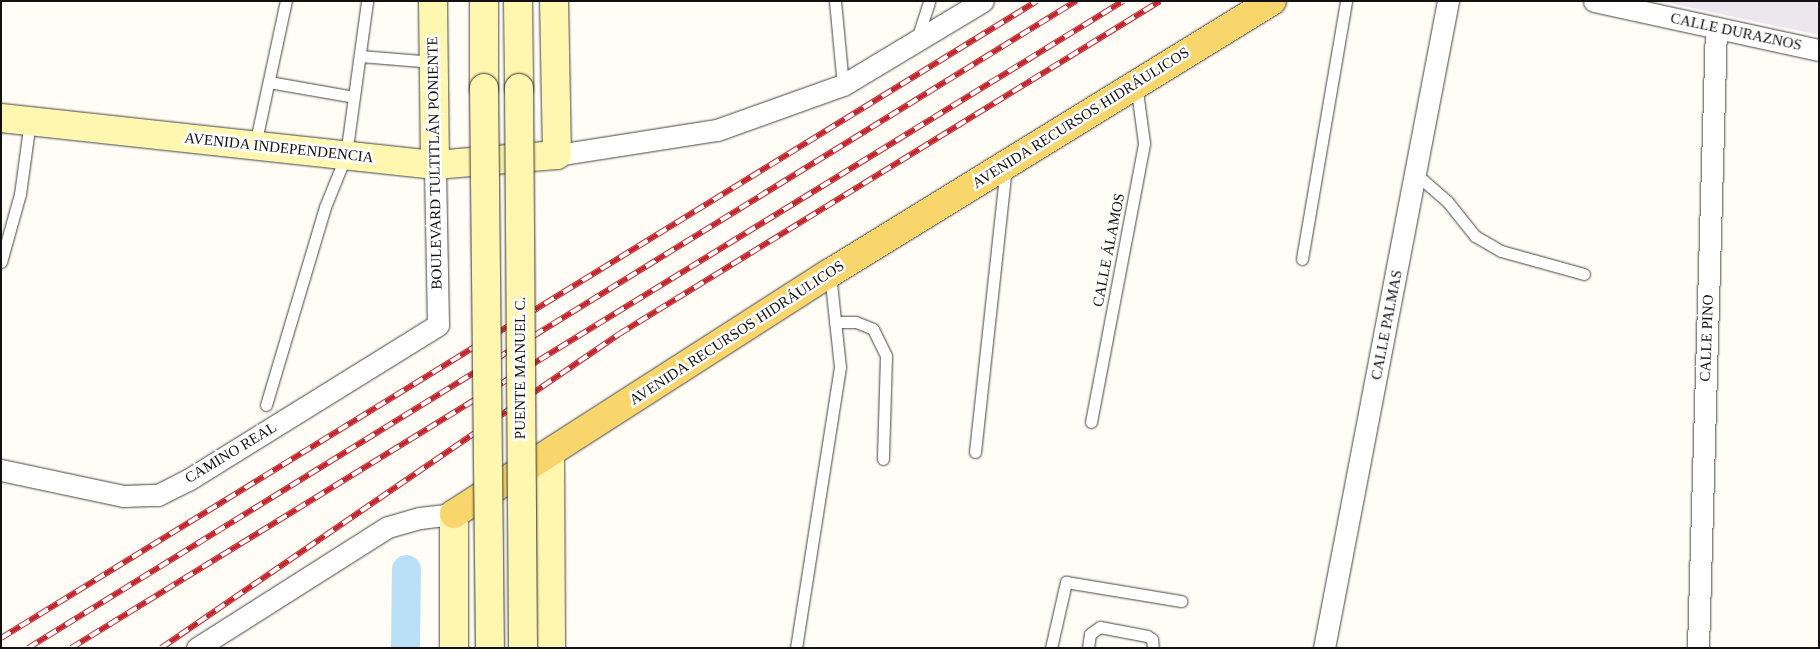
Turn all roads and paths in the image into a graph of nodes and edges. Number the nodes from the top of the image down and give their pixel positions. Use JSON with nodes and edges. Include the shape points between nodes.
{"nodes":[{"id":1,"x":286,"y":1,"type":"edge"},
{"id":2,"x":368,"y":1,"type":"edge"},
{"id":3,"x":433,"y":1,"type":"edge"},
{"id":4,"x":484,"y":1,"type":"edge"},
{"id":5,"x":518,"y":1,"type":"edge"},
{"id":6,"x":554,"y":1,"type":"edge"},
{"id":7,"x":835,"y":1,"type":"edge"},
{"id":8,"x":929,"y":1,"type":"edge"},
{"id":9,"x":983,"y":1,"type":"edge"},
{"id":10,"x":1272,"y":1,"type":"edge"},
{"id":11,"x":1346,"y":1,"type":"edge"},
{"id":12,"x":1448,"y":1,"type":"edge"},
{"id":13,"x":1594,"y":1,"type":"edge"},
{"id":14,"x":1716,"y":28,"type":"junction"},
{"id":15,"x":916,"y":41,"type":"junction"},
{"id":16,"x":1819,"y":50,"type":"edge"},
{"id":17,"x":360,"y":56,"type":"junction"},
{"id":18,"x":434,"y":62,"type":"junction"},
{"id":19,"x":269,"y":82,"type":"junction"},
{"id":20,"x":1136,"y":83,"type":"junction"},
{"id":21,"x":843,"y":85,"type":"junction"},
{"id":22,"x":354,"y":97,"type":"junction"},
{"id":23,"x":1,"y":118,"type":"edge"},
{"id":24,"x":30,"y":121,"type":"junction"},
{"id":25,"x":255,"y":146,"type":"junction"},
{"id":26,"x":346,"y":155,"type":"junction"},
{"id":27,"x":557,"y":155,"type":"junction"},
{"id":28,"x":1006,"y":164,"type":"junction"},
{"id":29,"x":435,"y":165,"type":"junction"},
{"id":30,"x":1417,"y":175,"type":"junction"},
{"id":31,"x":1302,"y":258,"type":"dead end"},
{"id":32,"x":1,"y":262,"type":"edge"},
{"id":33,"x":830,"y":272,"type":"junction"},
{"id":34,"x":1584,"y":274,"type":"dead end"},
{"id":35,"x":835,"y":322,"type":"junction"},
{"id":36,"x":438,"y":325,"type":"joint"},
{"id":37,"x":266,"y":405,"type":"dead end"},
{"id":38,"x":1091,"y":422,"type":"dead end"},
{"id":39,"x":975,"y":452,"type":"dead end"},
{"id":40,"x":550,"y":454,"type":"junction"},
{"id":41,"x":883,"y":459,"type":"dead end"},
{"id":42,"x":1,"y":470,"type":"edge"},
{"id":43,"x":454,"y":514,"type":"junction"},
{"id":44,"x":1181,"y":601,"type":"dead end"},
{"id":45,"x":197,"y":648,"type":"edge"},
{"id":46,"x":454,"y":648,"type":"edge"},
{"id":47,"x":490,"y":648,"type":"edge"},
{"id":48,"x":523,"y":648,"type":"edge"},
{"id":49,"x":551,"y":648,"type":"edge"},
{"id":50,"x":796,"y":648,"type":"edge"},
{"id":51,"x":1052,"y":648,"type":"edge"},
{"id":52,"x":1088,"y":648,"type":"edge"},
{"id":53,"x":1153,"y":648,"type":"edge"},
{"id":54,"x":1324,"y":648,"type":"edge"},
{"id":55,"x":1698,"y":648,"type":"edge"}],
"edges":[{"from":1,"to":19,"type":"lane"},
{"from":2,"to":17,"type":"lane"},
{"from":3,"to":18,"type":"main road","name":"BOULEVARD TULTITLÁN PONIENTE"},
{"from":4,"to":47,"type":"main road","bridge":true},
{"from":5,"to":48,"type":"main road","name":"PUENTE MANUEL C.","bridge":true},
{"from":6,"to":27,"type":"main road"},
{"from":7,"to":21,"type":"lane"},
{"from":8,"to":15,"type":"lane"},
{"from":9,"to":15,"type":"street"},
{"from":10,"to":20,"type":"main road","name":"AVENIDA RECURSOS HIDRÁULICOS"},
{"from":11,"to":31,"type":"lane"},
{"from":12,"to":30,"type":"street","name":"CALLE PALMAS"},
{"from":13,"to":14,"type":"street","name":"CALLE DURAZNOS"},
{"from":14,"to":16,"type":"street","name":"CALLE DURAZNOS"},
{"from":14,"to":55,"type":"street","name":"CALLE PINO"},
{"from":15,"to":21,"type":"street"},
{"from":17,"to":18,"type":"lane"},
{"from":17,"to":22,"type":"lane"},
{"from":18,"to":29,"type":"main road","name":"BOULEVARD TULTITLÁN PONIENTE"},
{"from":19,"to":22,"type":"lane"},
{"from":19,"to":25,"type":"lane"},
{"from":20,"to":28,"type":"main road","name":"AVENIDA RECURSOS HIDRÁULICOS"},
{"from":20,"to":38,"type":"lane","name":"CALLE ÁLAMOS","via":[[1144,143]]},
{"from":21,"to":27,"type":"street","via":[[717,130]]},
{"from":22,"to":26,"type":"lane"},
{"from":23,"to":24,"type":"main road","name":"AVENIDA INDEPENDENCIA"},
{"from":24,"to":25,"type":"main road","name":"AVENIDA INDEPENDENCIA"},
{"from":24,"to":32,"type":"lane","via":[[20,194]]},
{"from":25,"to":26,"type":"main road","name":"AVENIDA INDEPENDENCIA"},
{"from":26,"to":29,"type":"main road","name":"AVENIDA INDEPENDENCIA"},
{"from":26,"to":37,"type":"lane","via":[[325,207]]},
{"from":27,"to":29,"type":"main road","name":"AVENIDA INDEPENDENCIA"},
{"from":28,"to":33,"type":"main road","name":"AVENIDA RECURSOS HIDRÁULICOS"},
{"from":28,"to":39,"type":"lane"},
{"from":29,"to":36,"type":"street","name":"BOULEVARD TULTITLÁN PONIENTE"},
{"from":30,"to":34,"type":"lane","via":[[1447,201],[1475,236],[1501,251]]},
{"from":30,"to":54,"type":"street","name":"CALLE PALMAS"},
{"from":33,"to":35,"type":"lane"},
{"from":33,"to":40,"type":"main road","name":"AVENIDA RECURSOS HIDRÁULICOS"},
{"from":35,"to":41,"type":"lane","via":[[856,322],[873,329],[886,356]]},
{"from":35,"to":50,"type":"lane","via":[[840,367]]},
{"from":36,"to":42,"type":"street","name":"CAMINO REAL","via":[[188,480],[158,495],[123,496]]},
{"from":40,"to":43,"type":"main road","name":"AVENIDA RECURSOS HIDRÁULICOS"},
{"from":40,"to":49,"type":"main road"},
{"from":43,"to":45,"type":"street","name":"AVENIDA RECURSOS HIDRÁULICOS","via":[[420,518],[388,527]]},
{"from":43,"to":46,"type":"main road"},
{"from":44,"to":51,"type":"lane","via":[[1066,582]]},
{"from":52,"to":53,"type":"lane","via":[[1090,634],[1100,627],[1147,636],[1152,639]]}]}
